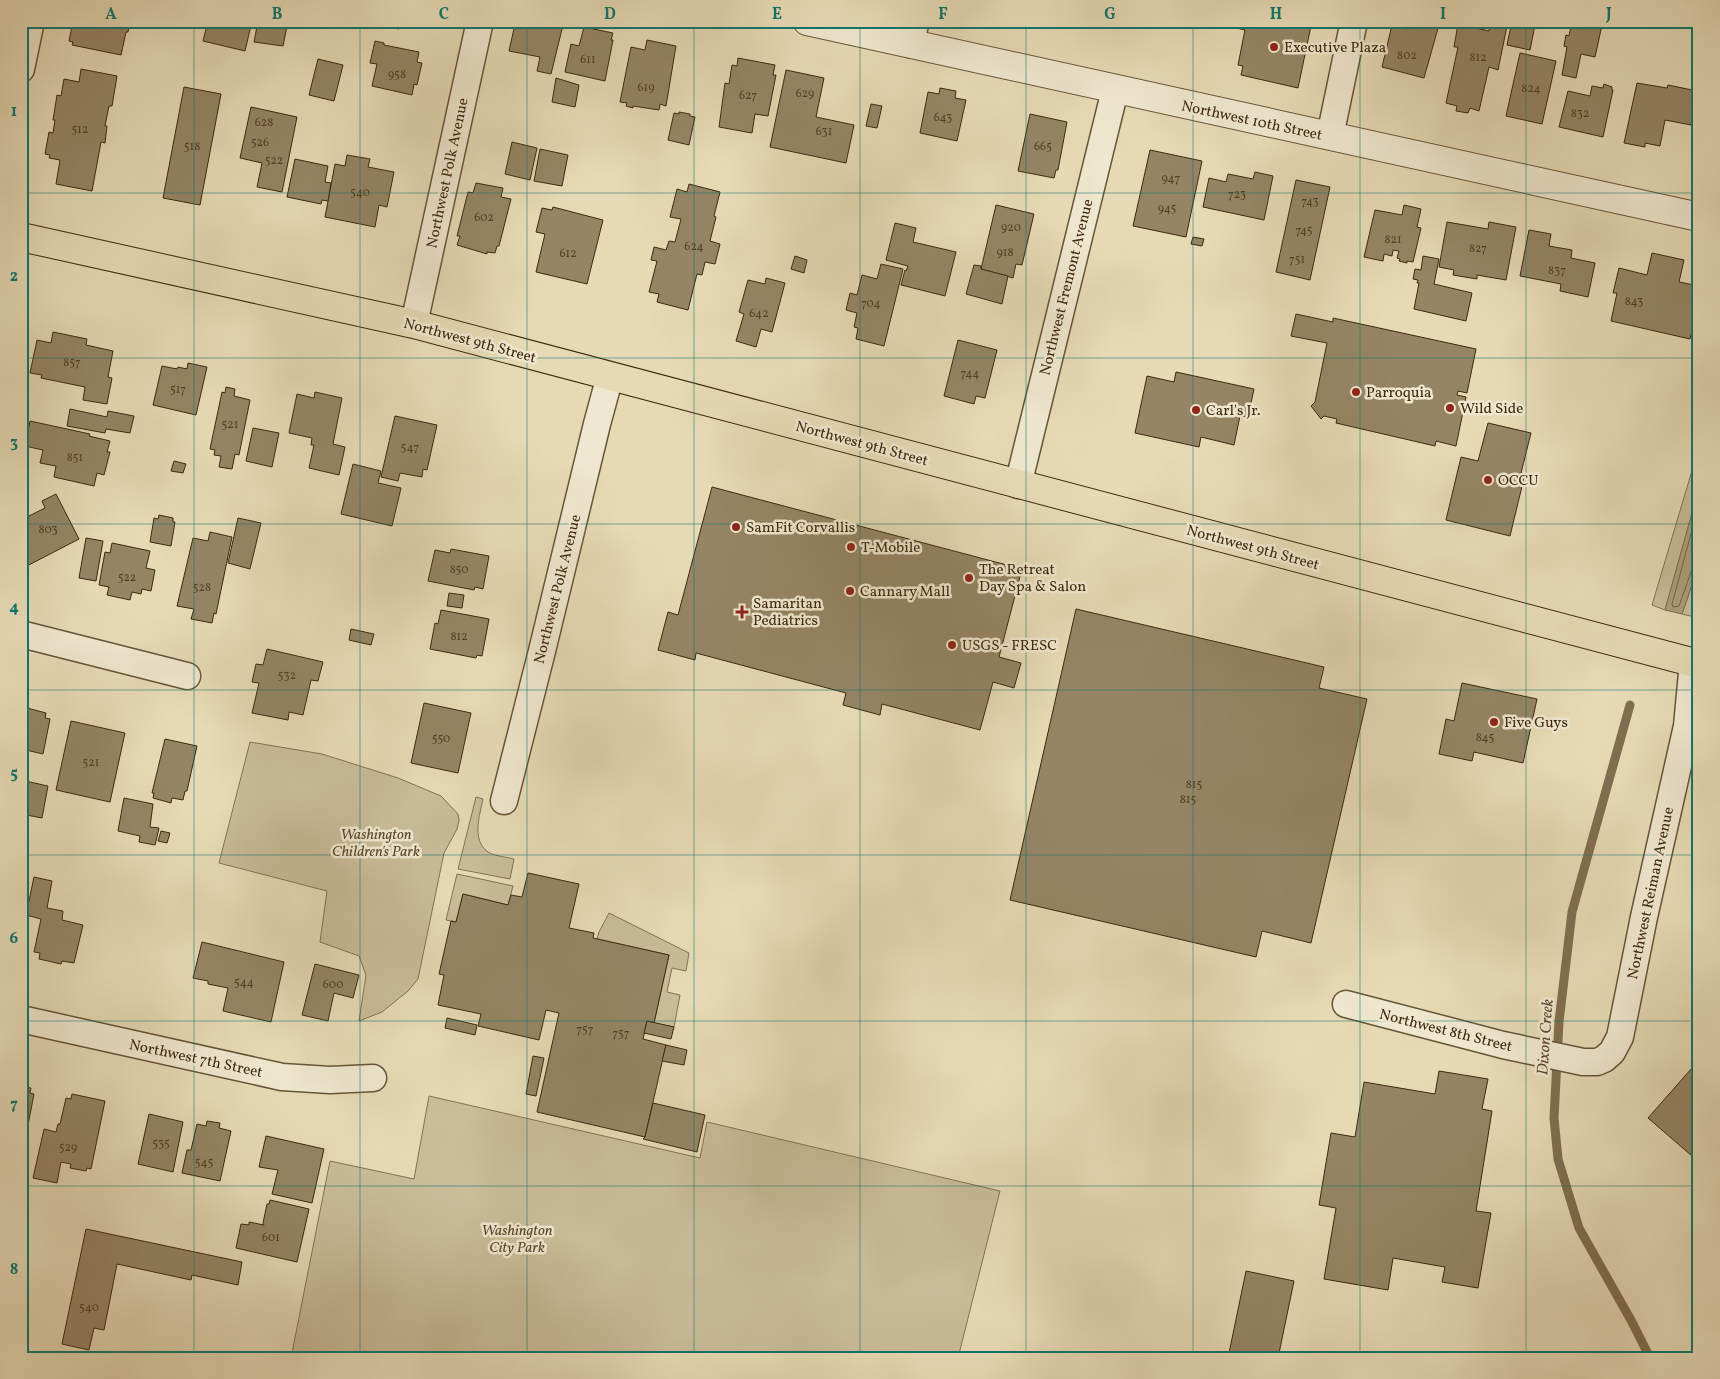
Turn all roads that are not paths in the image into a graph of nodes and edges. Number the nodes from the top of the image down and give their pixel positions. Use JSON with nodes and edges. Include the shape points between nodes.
{"nodes":[{"id":1,"x":31,"y":21,"type":"edge"},
{"id":2,"x":480,"y":21,"type":"edge"},
{"id":3,"x":806,"y":21,"type":"edge"},
{"id":4,"x":1354,"y":21,"type":"edge"},
{"id":5,"x":913,"y":33,"type":"edge"},
{"id":6,"x":21,"y":69,"type":"edge"},
{"id":7,"x":1115,"y":90,"type":"junction"},
{"id":8,"x":1330,"y":136,"type":"junction"},
{"id":9,"x":1699,"y":217,"type":"edge"},
{"id":10,"x":21,"y":237,"type":"edge"},
{"id":11,"x":414,"y":324,"type":"junction"},
{"id":12,"x":610,"y":376,"type":"junction"},
{"id":13,"x":1018,"y":484,"type":"junction"},
{"id":14,"x":21,"y":634,"type":"edge"},
{"id":15,"x":1696,"y":663,"type":"edge"},
{"id":16,"x":186,"y":676,"type":"dead end"},
{"id":17,"x":504,"y":801,"type":"dead end"},
{"id":18,"x":1346,"y":1004,"type":"dead end"},
{"id":19,"x":21,"y":1019,"type":"edge"},
{"id":20,"x":1546,"y":1054,"type":"joint"},
{"id":21,"x":374,"y":1078,"type":"dead end"}],
"edges":[{"from":1,"to":6,"type":"street"},
{"from":2,"to":11,"type":"street","name":"Northwest Polk Avenue"},
{"from":3,"to":5,"type":"street","name":"Northwest 10th Street"},
{"from":4,"to":8,"type":"street"},
{"from":5,"to":7,"type":"street","name":"Northwest 10th Street"},
{"from":7,"to":8,"type":"street","name":"Northwest 10th Street"},
{"from":7,"to":13,"type":"street","name":"Northwest Fremont Avenue"},
{"from":8,"to":9,"type":"street","name":"Northwest 10th Street"},
{"from":10,"to":11,"type":"main road","name":"Northwest 9th Street"},
{"from":11,"to":12,"type":"main road","name":"Northwest 9th Street"},
{"from":12,"to":13,"type":"main road","name":"Northwest 9th Street"},
{"from":12,"to":17,"type":"street","name":"Northwest Polk Avenue"},
{"from":13,"to":15,"type":"main road","name":"Northwest 9th Street"},
{"from":14,"to":16,"type":"street"},
{"from":15,"to":20,"type":"street","name":"Northwest Reiman Avenue","via":[[1687,726],[1620,1037],[1612,1052],[1597,1062]]},
{"from":18,"to":20,"type":"street","name":"Northwest 8th Street"},
{"from":19,"to":21,"type":"street","name":"Northwest 7th Street","via":[[282,1077]]}]}
